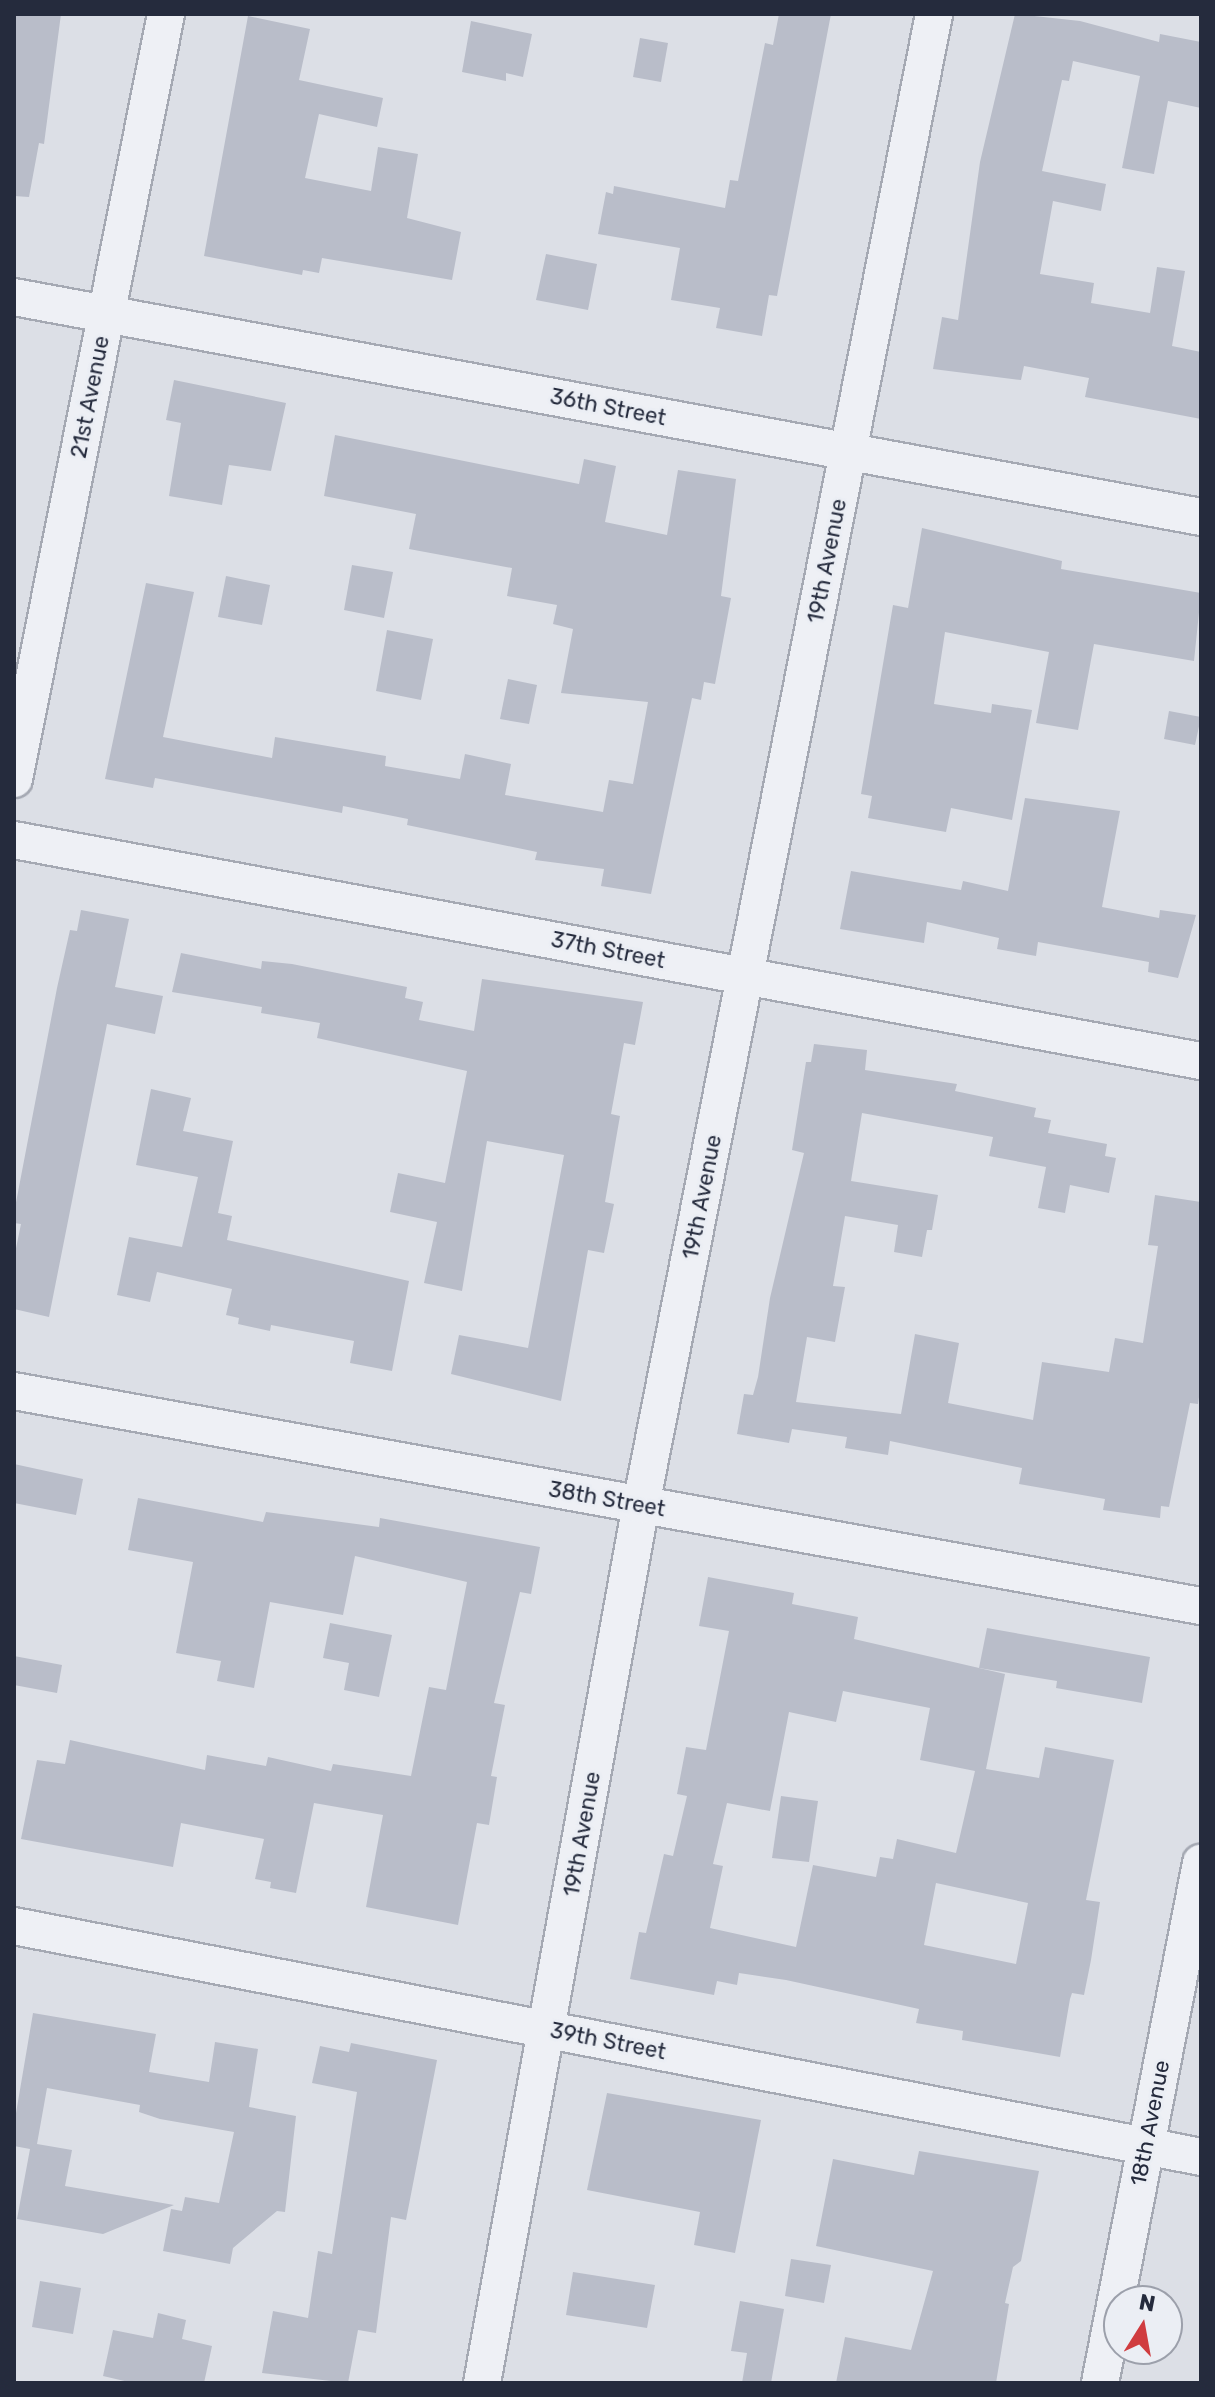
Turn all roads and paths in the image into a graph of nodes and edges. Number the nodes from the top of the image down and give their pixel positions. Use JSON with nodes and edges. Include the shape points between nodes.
{"nodes":[{"id":1,"x":166,"y":14,"type":"edge"},
{"id":2,"x":934,"y":14,"type":"edge"},
{"id":3,"x":14,"y":297,"type":"edge"},
{"id":4,"x":106,"y":314,"type":"junction"},
{"id":5,"x":848,"y":452,"type":"junction"},
{"id":6,"x":1201,"y":517,"type":"edge"},
{"id":7,"x":14,"y":779,"type":"edge"},
{"id":8,"x":14,"y":840,"type":"edge"},
{"id":9,"x":745,"y":976,"type":"junction"},
{"id":10,"x":1201,"y":1061,"type":"edge"},
{"id":11,"x":14,"y":1391,"type":"edge"},
{"id":12,"x":641,"y":1505,"type":"junction"},
{"id":13,"x":1201,"y":1606,"type":"edge"},
{"id":14,"x":1201,"y":1863,"type":"edge"},
{"id":15,"x":14,"y":1926,"type":"edge"},
{"id":16,"x":546,"y":2029,"type":"junction"},
{"id":17,"x":1146,"y":2146,"type":"junction"},
{"id":18,"x":1201,"y":2157,"type":"edge"},
{"id":19,"x":482,"y":2383,"type":"edge"},
{"id":20,"x":1100,"y":2383,"type":"edge"}],
"edges":[{"from":1,"to":4,"type":"street","name":"21st Avenue"},
{"from":2,"to":5,"type":"street","name":"19th Avenue"},
{"from":3,"to":4,"type":"street","name":"36th Street"},
{"from":4,"to":5,"type":"street","name":"36th Street"},
{"from":4,"to":7,"type":"street","name":"21st Avenue"},
{"from":5,"to":6,"type":"street","name":"36th Street"},
{"from":5,"to":9,"type":"street","name":"19th Avenue"},
{"from":8,"to":9,"type":"street","name":"37th Street"},
{"from":9,"to":10,"type":"street","name":"37th Street"},
{"from":9,"to":12,"type":"street","name":"19th Avenue"},
{"from":11,"to":12,"type":"street","name":"38th Street"},
{"from":12,"to":13,"type":"street","name":"38th Street"},
{"from":12,"to":16,"type":"street","name":"19th Avenue"},
{"from":14,"to":17,"type":"street","name":"18th Avenue"},
{"from":15,"to":16,"type":"street","name":"39th Street"},
{"from":16,"to":17,"type":"street","name":"39th Street"},
{"from":16,"to":19,"type":"street","name":"19th Avenue"},
{"from":17,"to":18,"type":"street","name":"39th Street"},
{"from":17,"to":20,"type":"street","name":"18th Avenue"}]}
